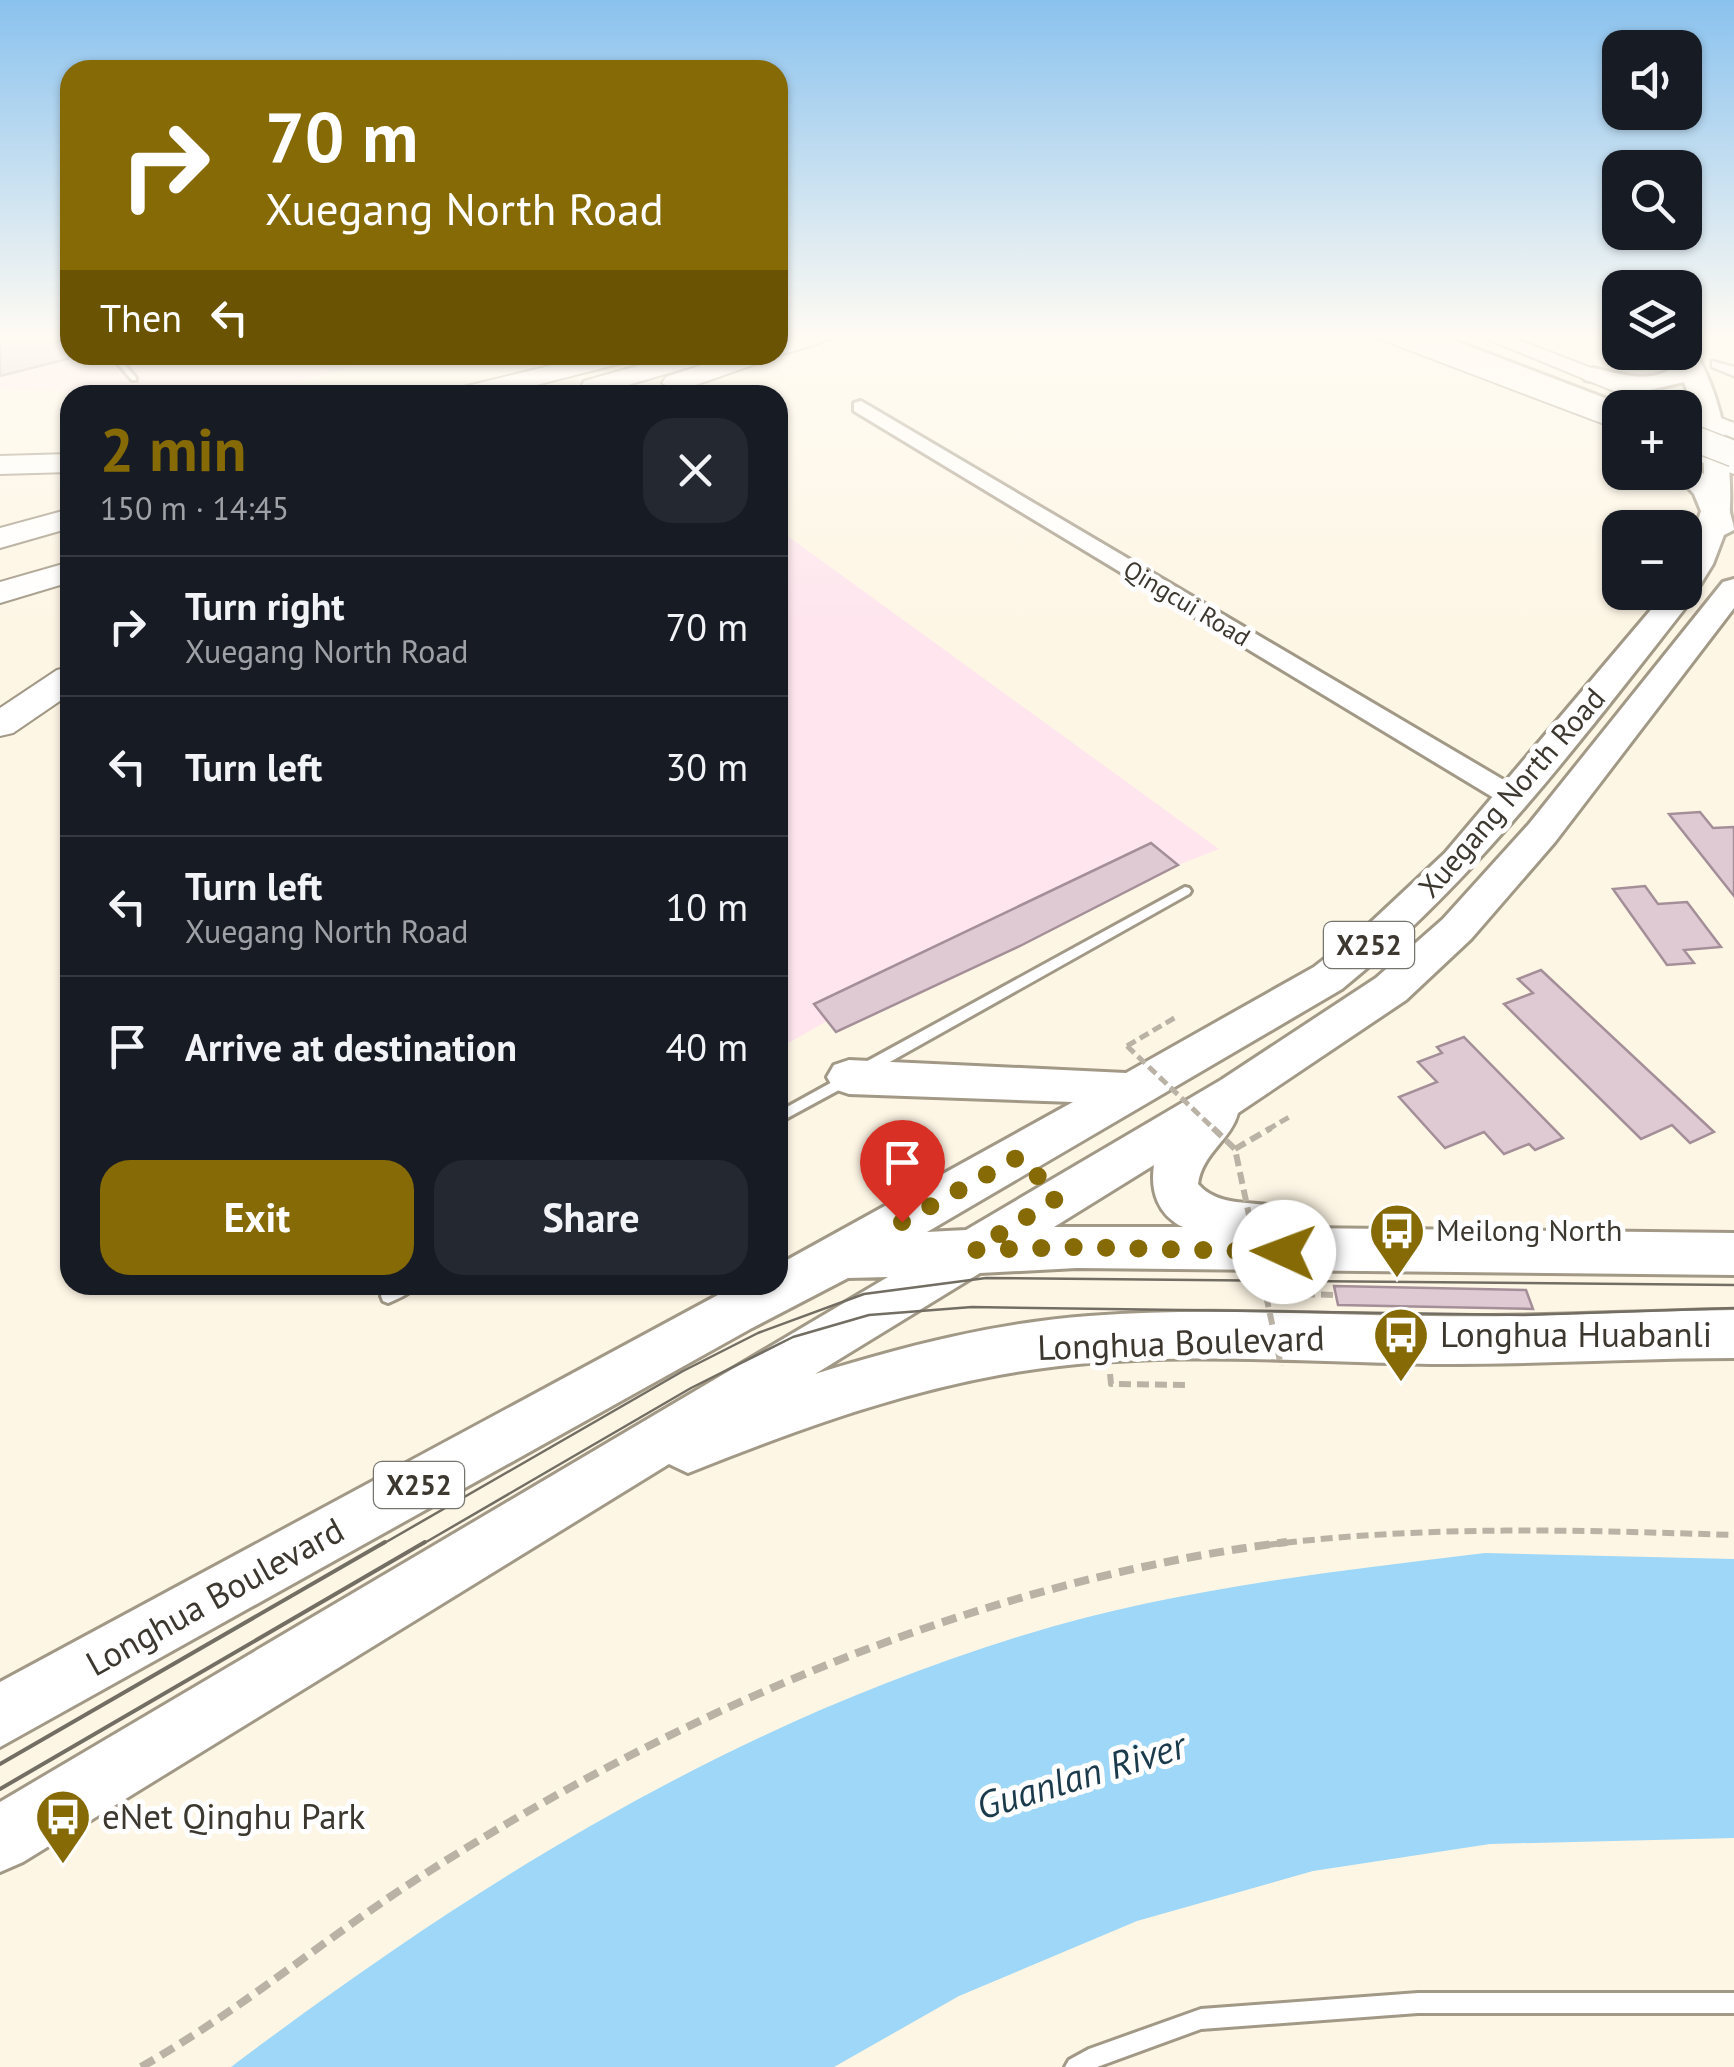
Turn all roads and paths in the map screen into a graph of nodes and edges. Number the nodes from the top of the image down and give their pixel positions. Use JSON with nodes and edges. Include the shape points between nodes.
{"nodes":[{"id":1,"x":898,"y":429,"type":"edge"},
{"id":2,"x":1708,"y":429,"type":"edge"},
{"id":3,"x":1702,"y":430,"type":"edge"},
{"id":4,"x":1702,"y":440,"type":"edge"},
{"id":5,"x":1729,"y":447,"type":"edge"},
{"id":6,"x":1702,"y":448,"type":"edge"},
{"id":7,"x":60,"y":463,"type":"edge"},
{"id":8,"x":0,"y":465,"type":"edge"},
{"id":9,"x":1702,"y":487,"type":"edge"},
{"id":10,"x":60,"y":521,"type":"edge"},
{"id":11,"x":1722,"y":527,"type":"junction"},
{"id":12,"x":0,"y":538,"type":"edge"},
{"id":13,"x":60,"y":545,"type":"edge"},
{"id":14,"x":60,"y":573,"type":"edge"},
{"id":15,"x":0,"y":582,"type":"edge"},
{"id":16,"x":1734,"y":588,"type":"edge"},
{"id":17,"x":60,"y":685,"type":"edge"},
{"id":18,"x":0,"y":725,"type":"edge"},
{"id":19,"x":1514,"y":798,"type":"junction"},
{"id":20,"x":1185,"y":891,"type":"dead end"},
{"id":21,"x":1176,"y":1017,"type":"dead end"},
{"id":22,"x":850,"y":1078,"type":"junction"},
{"id":23,"x":1135,"y":1091,"type":"junction"},
{"id":24,"x":1237,"y":1092,"type":"junction"},
{"id":25,"x":788,"y":1112,"type":"edge"},
{"id":26,"x":1292,"y":1116,"type":"dead end"},
{"id":27,"x":1235,"y":1149,"type":"junction"},
{"id":28,"x":1020,"y":1156,"type":"junction"},
{"id":29,"x":1057,"y":1198,"type":"junction"},
{"id":30,"x":974,"y":1250,"type":"junction"},
{"id":31,"x":1411,"y":1252,"type":"junction"},
{"id":32,"x":1734,"y":1254,"type":"edge"},
{"id":33,"x":840,"y":1258,"type":"junction"},
{"id":34,"x":788,"y":1277,"type":"edge"},
{"id":35,"x":1267,"y":1293,"type":"junction"},
{"id":36,"x":1336,"y":1295,"type":"dead end"},
{"id":37,"x":728,"y":1298,"type":"edge"},
{"id":38,"x":1734,"y":1334,"type":"edge"},
{"id":39,"x":1281,"y":1366,"type":"dead end"},
{"id":40,"x":538,"y":1517,"type":"junction"},
{"id":41,"x":1734,"y":1535,"type":"edge"},
{"id":42,"x":0,"y":1716,"type":"edge"},
{"id":43,"x":0,"y":1839,"type":"edge"},
{"id":44,"x":1734,"y":2003,"type":"edge"},
{"id":45,"x":140,"y":2067,"type":"edge"},
{"id":46,"x":1076,"y":2067,"type":"edge"}],
"edges":[{"from":1,"to":19,"type":"street","name":"Qingcui Road"},
{"from":2,"to":5,"type":"main road"},
{"from":3,"to":5,"type":"main road"},
{"from":4,"to":5,"type":"main road","bridge":true},
{"from":5,"to":6,"type":"main road"},
{"from":5,"to":11,"type":"main road","name":"Xuegang North Road","number":"X252"},
{"from":7,"to":8,"type":"highway"},
{"from":9,"to":11,"type":"main road"},
{"from":10,"to":12,"type":"highway"},
{"from":11,"to":19,"type":"main road","name":"Xuegang North Road","number":"X252","via":[[1673,610]]},
{"from":13,"to":15,"type":"highway"},
{"from":14,"to":15,"type":"highway"},
{"from":16,"to":24,"type":"main road","name":"Xuegang North Road","number":"X252","via":[[1542,833],[1457,929],[1391,990]]},
{"from":17,"to":18,"type":"highway"},
{"from":19,"to":23,"type":"main road","name":"Xuegang North Road","number":"X252","via":[[1425,895],[1328,978]]},
{"from":20,"to":22,"type":"lane"},
{"from":21,"to":27,"type":"path","bridge":true,"via":[[1127,1046]]},
{"from":22,"to":23,"type":"main road"},
{"from":22,"to":25,"type":"lane"},
{"from":23,"to":28,"type":"main road","name":"Xuegang North Road","number":"X252"},
{"from":24,"to":29,"type":"main road","name":"Xuegang North Road","number":"X252"},
{"from":24,"to":31,"type":"main road","via":[[1178,1164],[1176,1182],[1186,1204],[1223,1222],[1363,1232]]},
{"from":26,"to":27,"type":"path"},
{"from":27,"to":35,"type":"path","bridge":true},
{"from":28,"to":29,"type":"main road"},
{"from":28,"to":33,"type":"main road","name":"Xuegang North Road","number":"X252"},
{"from":29,"to":30,"type":"main road","name":"Xuegang North Road","number":"X252"},
{"from":30,"to":31,"type":"main road","name":"Longhua Boulevard"},
{"from":30,"to":33,"type":"main road","name":"Longhua Boulevard"},
{"from":30,"to":40,"type":"main road","name":"Longhua Boulevard","number":"X252"},
{"from":31,"to":32,"type":"main road","name":"Longhua Boulevard"},
{"from":33,"to":34,"type":"main road","name":"Longhua Boulevard","number":"X252"},
{"from":35,"to":36,"type":"path"},
{"from":35,"to":39,"type":"path","bridge":true},
{"from":37,"to":42,"type":"main road","name":"Longhua Boulevard","number":"X252"},
{"from":38,"to":40,"type":"main road","name":"Longhua Boulevard","via":[[1198,1337],[1036,1345],[935,1363],[813,1399],[674,1452]]},
{"from":40,"to":43,"type":"main road","name":"Longhua Boulevard","number":"X252"},
{"from":41,"to":45,"type":"path","via":[[1454,1529],[1354,1534],[1133,1568],[1020,1598],[836,1660],[686,1726],[553,1796],[371,1908]]},
{"from":44,"to":46,"type":"lane","via":[[1418,2004],[1201,2019]]}]}
